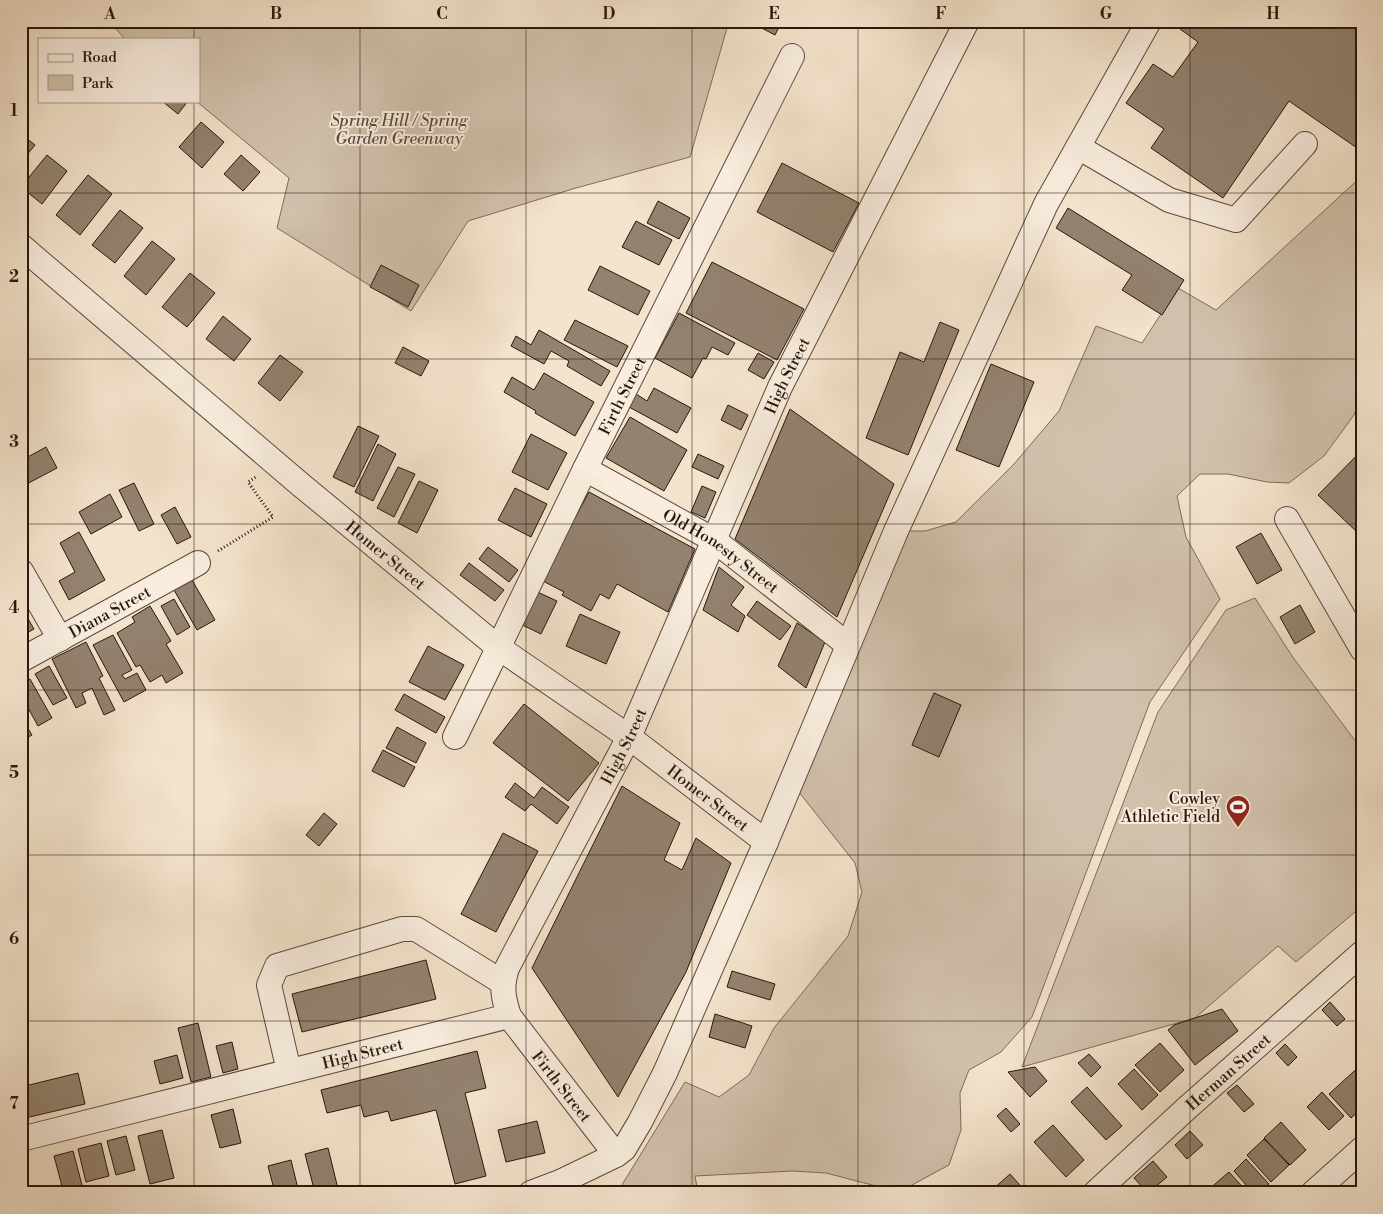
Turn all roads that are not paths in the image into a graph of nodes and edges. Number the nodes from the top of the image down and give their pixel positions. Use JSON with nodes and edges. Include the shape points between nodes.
{"nodes":[{"id":1,"x":967,"y":21,"type":"edge"},
{"id":2,"x":1149,"y":21,"type":"edge"},
{"id":3,"x":792,"y":56,"type":"dead end"},
{"id":4,"x":1305,"y":144,"type":"dead end"},
{"id":5,"x":1078,"y":148,"type":"junction"},
{"id":6,"x":21,"y":246,"type":"edge"},
{"id":7,"x":585,"y":469,"type":"junction"},
{"id":8,"x":1287,"y":520,"type":"dead end"},
{"id":9,"x":714,"y":540,"type":"junction"},
{"id":10,"x":198,"y":563,"type":"road end"},
{"id":11,"x":21,"y":571,"type":"edge"},
{"id":12,"x":1359,"y":638,"type":"edge"},
{"id":13,"x":60,"y":639,"type":"junction"},
{"id":14,"x":848,"y":645,"type":"junction"},
{"id":15,"x":499,"y":648,"type":"junction"},
{"id":16,"x":21,"y":660,"type":"edge"},
{"id":17,"x":455,"y":737,"type":"dead end"},
{"id":18,"x":629,"y":737,"type":"junction"},
{"id":19,"x":766,"y":842,"type":"junction"},
{"id":20,"x":1362,"y":953,"type":"edge"},
{"id":21,"x":502,"y":982,"type":"junction"},
{"id":22,"x":508,"y":1016,"type":"junction"},
{"id":23,"x":289,"y":1071,"type":"junction"},
{"id":24,"x":21,"y":1139,"type":"edge"},
{"id":25,"x":1362,"y":1149,"type":"edge"},
{"id":26,"x":616,"y":1156,"type":"junction"},
{"id":27,"x":530,"y":1193,"type":"edge"},
{"id":28,"x":1095,"y":1193,"type":"edge"},
{"id":29,"x":1313,"y":1193,"type":"edge"}],
"edges":[{"from":1,"to":9,"type":"street","name":"High Street","via":[[780,387]]},
{"from":2,"to":5,"type":"street"},
{"from":3,"to":7,"type":"street","name":"Firth Street"},
{"from":4,"to":5,"type":"street","via":[[1236,220],[1170,200]]},
{"from":5,"to":14,"type":"street","via":[[1046,204],[896,531]]},
{"from":6,"to":15,"type":"street","name":"Homer Street","via":[[306,490]]},
{"from":7,"to":9,"type":"street","name":"Old Honesty Street"},
{"from":7,"to":15,"type":"street","name":"Firth Street"},
{"from":8,"to":12,"type":"street"},
{"from":9,"to":14,"type":"street","name":"Old Honesty Street"},
{"from":9,"to":18,"type":"street","name":"High Street"},
{"from":10,"to":13,"type":"street","name":"Diana Street"},
{"from":11,"to":13,"type":"street"},
{"from":13,"to":16,"type":"street","name":"Diana Street"},
{"from":14,"to":19,"type":"street"},
{"from":15,"to":17,"type":"street","name":"Firth Street"},
{"from":15,"to":18,"type":"street","name":"Homer Street"},
{"from":18,"to":19,"type":"street","name":"Homer Street"},
{"from":18,"to":21,"type":"street","name":"High Street"},
{"from":19,"to":26,"type":"street","via":[[665,1073],[640,1122]]},
{"from":20,"to":28,"type":"street","name":"Herman Street"},
{"from":21,"to":22,"type":"street"},
{"from":21,"to":23,"type":"street","via":[[416,929],[402,929],[277,966],[269,985]]},
{"from":22,"to":23,"type":"street","name":"High Street"},
{"from":22,"to":26,"type":"street","name":"Firth Street"},
{"from":23,"to":24,"type":"street","name":"High Street"},
{"from":25,"to":29,"type":"street"},
{"from":26,"to":27,"type":"street"}]}
